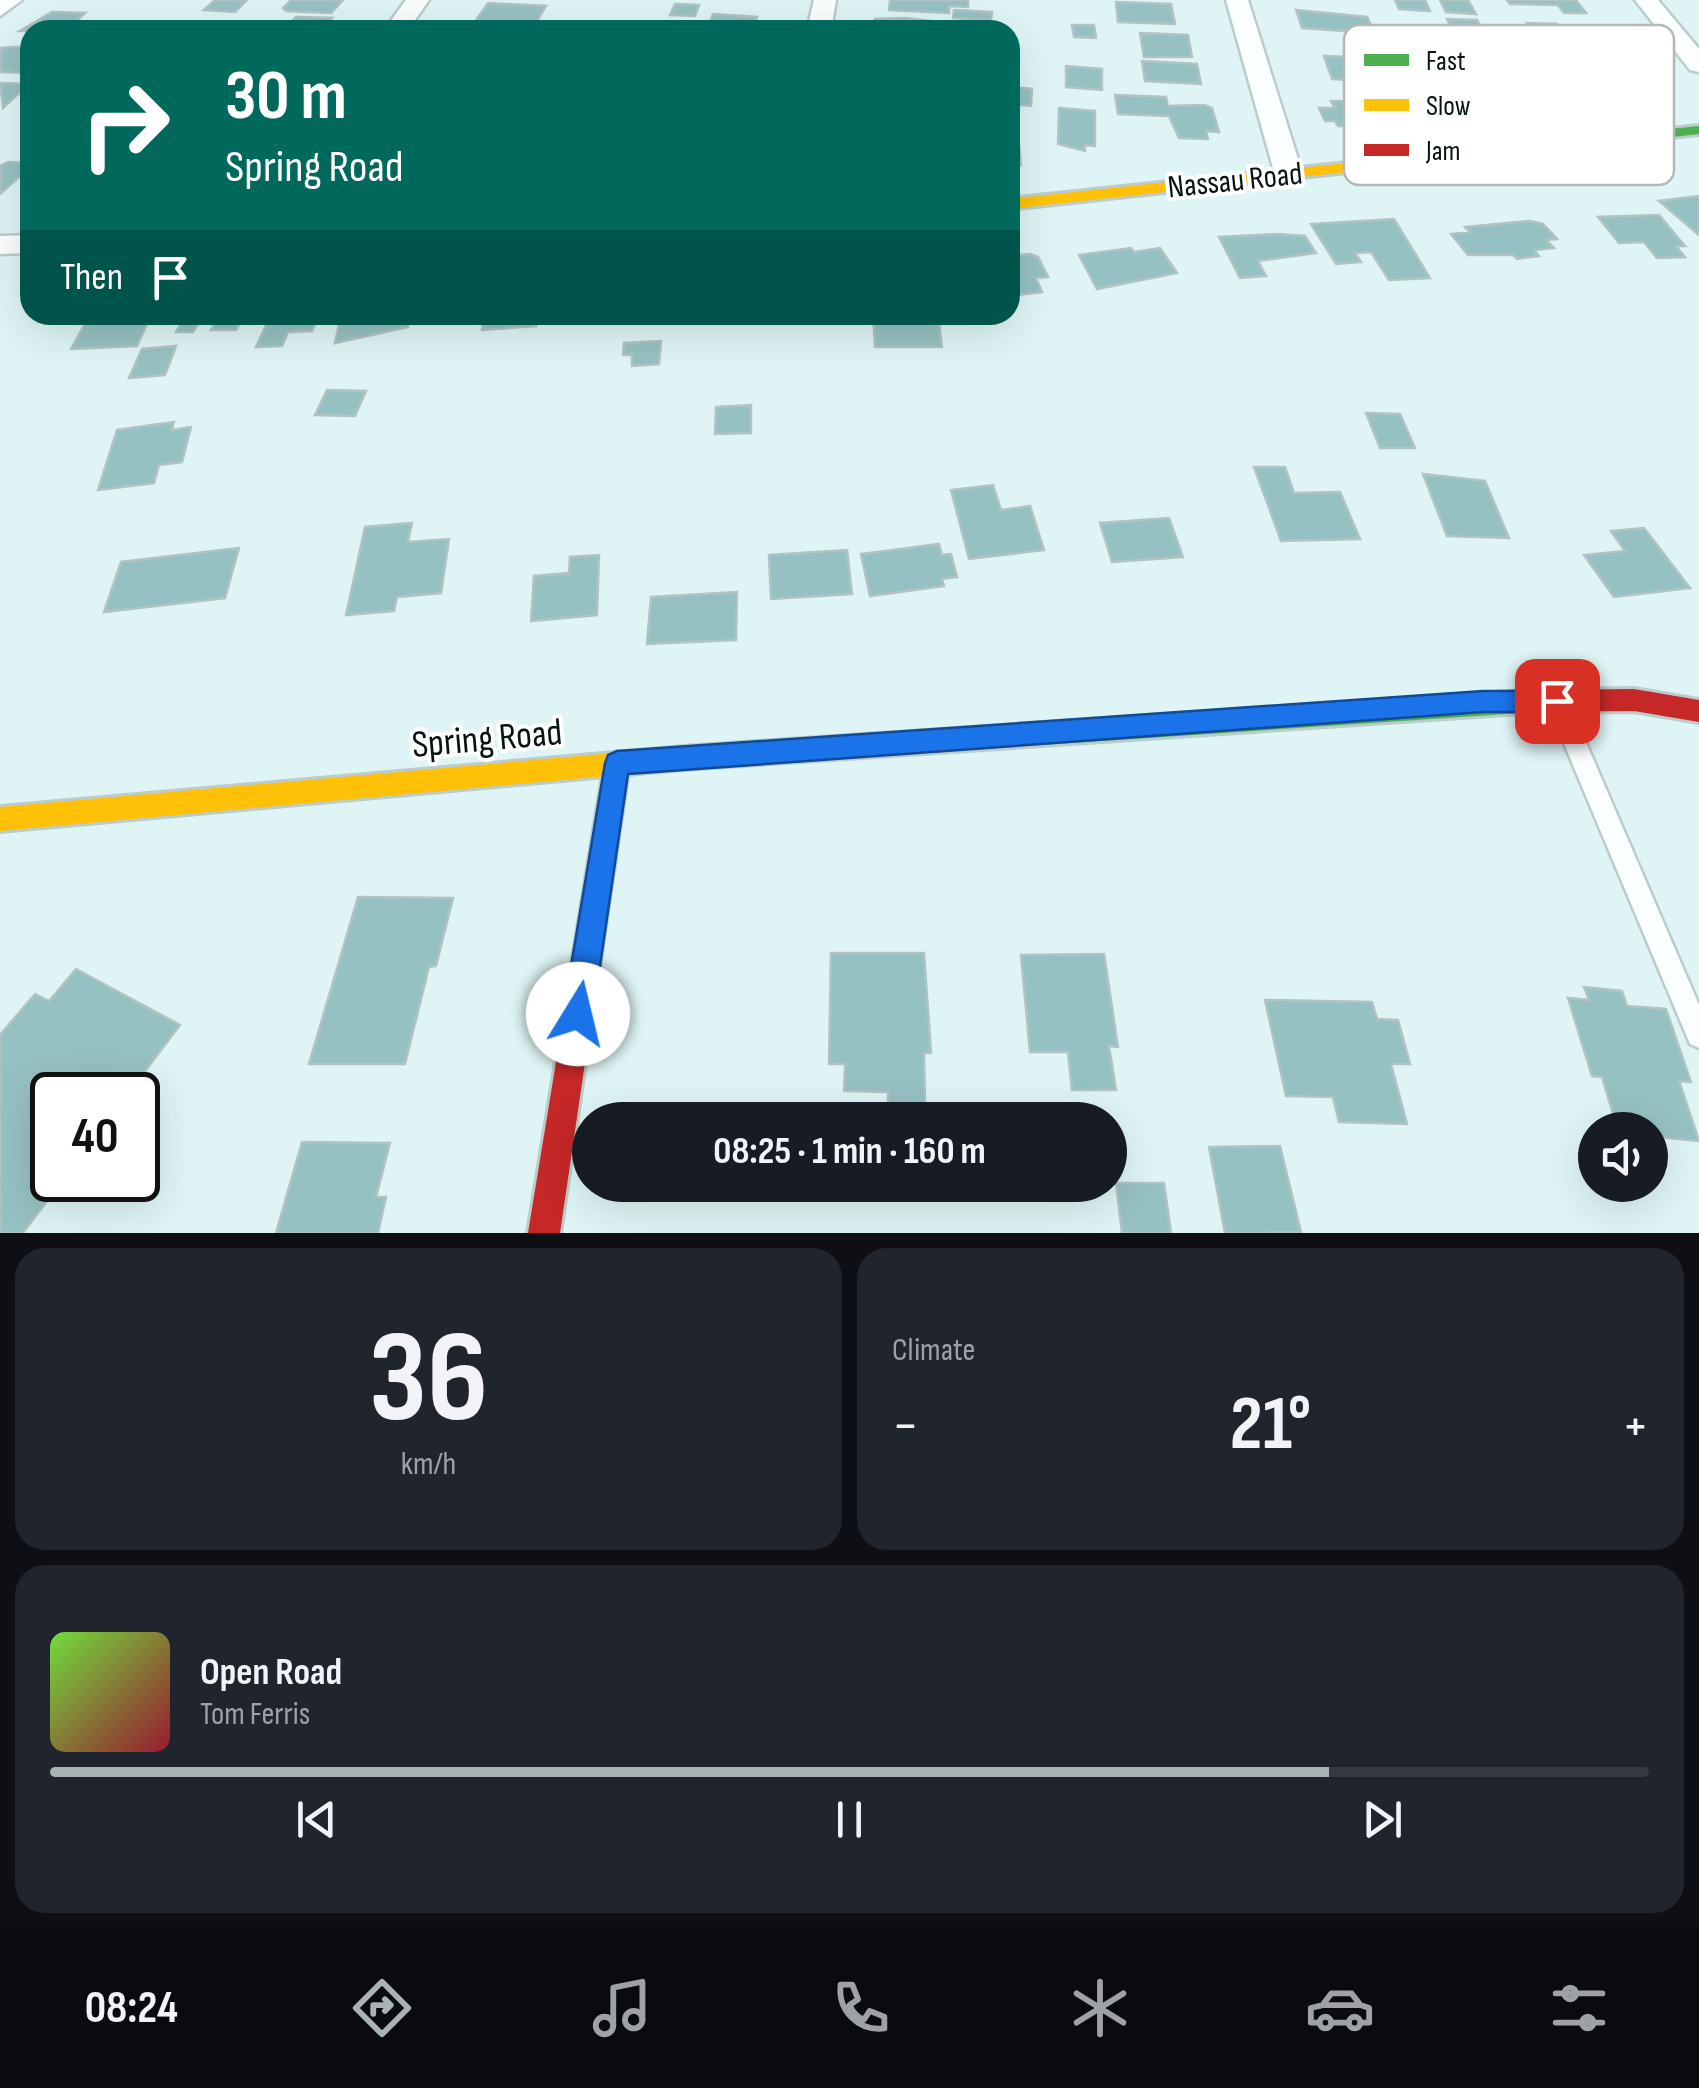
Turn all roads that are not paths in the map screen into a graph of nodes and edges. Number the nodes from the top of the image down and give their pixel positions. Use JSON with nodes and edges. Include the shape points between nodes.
{"nodes":[{"id":1,"x":11,"y":0,"type":"edge"},
{"id":2,"x":1236,"y":0,"type":"edge"},
{"id":3,"x":1646,"y":0,"type":"edge"},
{"id":4,"x":0,"y":9,"type":"edge"},
{"id":5,"x":1666,"y":25,"type":"edge"},
{"id":6,"x":1674,"y":34,"type":"edge"},
{"id":7,"x":1699,"y":65,"type":"edge"},
{"id":8,"x":1699,"y":130,"type":"edge"},
{"id":9,"x":1674,"y":133,"type":"edge"},
{"id":10,"x":1344,"y":169,"type":"edge"},
{"id":11,"x":1289,"y":175,"type":"junction"},
{"id":12,"x":1020,"y":203,"type":"edge"},
{"id":13,"x":1557,"y":701,"type":"junction"},
{"id":14,"x":1699,"y":710,"type":"edge"},
{"id":15,"x":617,"y":763,"type":"junction"},
{"id":16,"x":0,"y":818,"type":"edge"},
{"id":17,"x":1699,"y":1035,"type":"edge"},
{"id":18,"x":544,"y":1233,"type":"edge"}],
"edges":[{"from":1,"to":4,"type":"street"},
{"from":2,"to":11,"type":"street"},
{"from":3,"to":5,"type":"street"},
{"from":6,"to":7,"type":"street"},
{"from":8,"to":9,"type":"main road","name":"Nassau Road"},
{"from":10,"to":11,"type":"main road","name":"Nassau Road"},
{"from":11,"to":12,"type":"main road","name":"Nassau Road"},
{"from":13,"to":14,"type":"main road","name":"Spring Road","via":[[1634,700]]},
{"from":13,"to":15,"type":"main road","name":"Spring Road"},
{"from":13,"to":17,"type":"lane"},
{"from":15,"to":16,"type":"main road","name":"Spring Road"},
{"from":15,"to":18,"type":"main road"}]}
